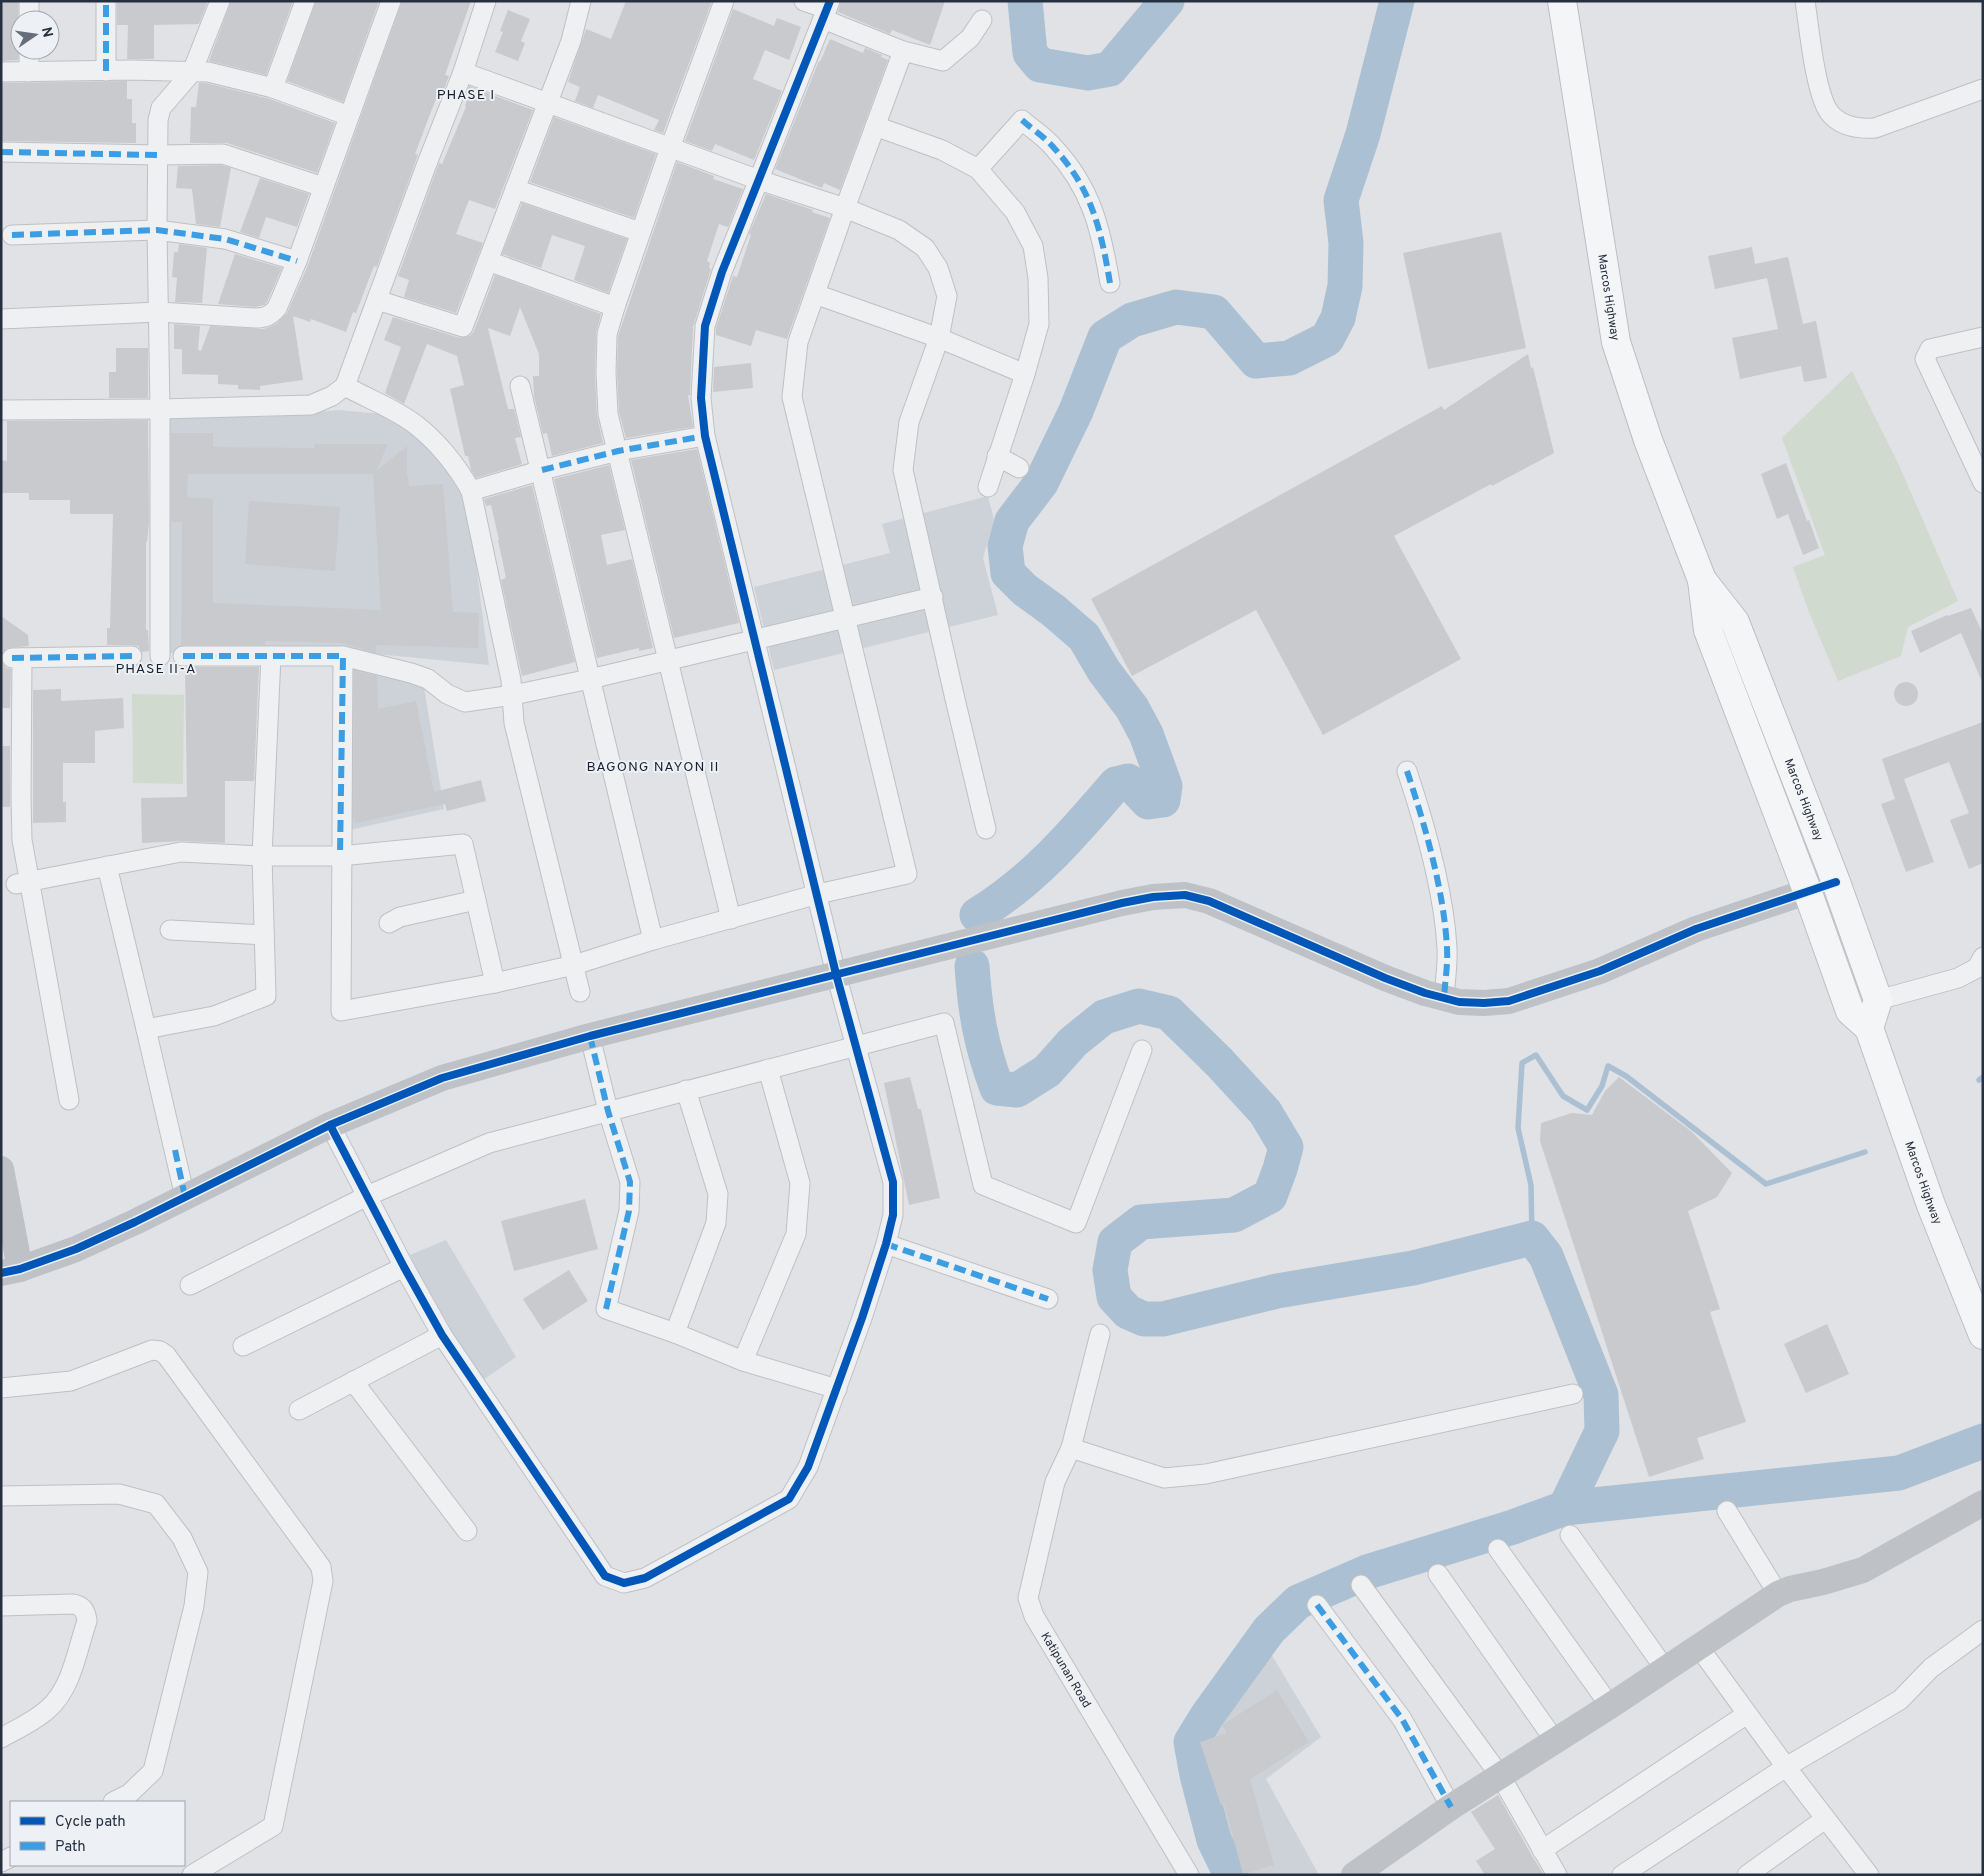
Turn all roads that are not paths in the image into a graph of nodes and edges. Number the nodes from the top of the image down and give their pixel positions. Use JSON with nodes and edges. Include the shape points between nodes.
{"nodes":[{"id":1,"x":106,"y":1,"type":"edge"},
{"id":2,"x":220,"y":1,"type":"edge"},
{"id":3,"x":306,"y":1,"type":"edge"},
{"id":4,"x":391,"y":1,"type":"edge"},
{"id":5,"x":486,"y":1,"type":"edge"},
{"id":6,"x":581,"y":1,"type":"edge"},
{"id":7,"x":724,"y":1,"type":"edge"},
{"id":8,"x":804,"y":1,"type":"edge"},
{"id":9,"x":1562,"y":1,"type":"edge"},
{"id":10,"x":1805,"y":1,"type":"edge"},
{"id":11,"x":826,"y":10,"type":"edge"},
{"id":12,"x":982,"y":20,"type":"dead end"},
{"id":13,"x":903,"y":51,"type":"junction"},
{"id":14,"x":29,"y":60,"type":"edge"},
{"id":15,"x":106,"y":71,"type":"junction"},
{"id":16,"x":1,"y":72,"type":"edge"},
{"id":17,"x":29,"y":72,"type":"junction"},
{"id":18,"x":192,"y":72,"type":"junction"},
{"id":19,"x":463,"y":72,"type":"junction"},
{"id":20,"x":272,"y":88,"type":"junction"},
{"id":21,"x":1983,"y":90,"type":"edge"},
{"id":22,"x":548,"y":103,"type":"junction"},
{"id":23,"x":349,"y":116,"type":"junction"},
{"id":24,"x":875,"y":126,"type":"junction"},
{"id":25,"x":670,"y":148,"type":"junction"},
{"id":26,"x":1,"y":152,"type":"edge"},
{"id":27,"x":158,"y":155,"type":"junction"},
{"id":28,"x":978,"y":169,"type":"junction"},
{"id":29,"x":759,"y":180,"type":"junction"},
{"id":30,"x":323,"y":187,"type":"junction"},
{"id":31,"x":515,"y":190,"type":"junction"},
{"id":32,"x":845,"y":208,"type":"junction"},
{"id":33,"x":157,"y":230,"type":"junction"},
{"id":34,"x":640,"y":232,"type":"junction"},
{"id":35,"x":12,"y":236,"type":"dead end"},
{"id":36,"x":297,"y":261,"type":"junction"},
{"id":37,"x":488,"y":261,"type":"junction"},
{"id":38,"x":1110,"y":283,"type":"dead end"},
{"id":39,"x":815,"y":294,"type":"junction"},
{"id":40,"x":377,"y":300,"type":"junction"},
{"id":41,"x":615,"y":307,"type":"junction"},
{"id":42,"x":159,"y":312,"type":"junction"},
{"id":43,"x":1,"y":319,"type":"edge"},
{"id":44,"x":1983,"y":337,"type":"edge"},
{"id":45,"x":939,"y":338,"type":"junction"},
{"id":46,"x":1025,"y":374,"type":"junction"},
{"id":47,"x":345,"y":386,"type":"junction"},
{"id":48,"x":520,"y":386,"type":"dead end"},
{"id":49,"x":160,"y":409,"type":"junction"},
{"id":50,"x":1,"y":410,"type":"edge"},
{"id":51,"x":705,"y":436,"type":"junction"},
{"id":52,"x":618,"y":451,"type":"junction"},
{"id":53,"x":997,"y":456,"type":"junction"},
{"id":54,"x":1019,"y":468,"type":"dead end"},
{"id":55,"x":542,"y":470,"type":"junction"},
{"id":56,"x":1983,"y":483,"type":"edge"},
{"id":57,"x":988,"y":486,"type":"dead end"},
{"id":58,"x":471,"y":491,"type":"junction"},
{"id":59,"x":1702,"y":580,"type":"junction"},
{"id":60,"x":933,"y":597,"type":"junction"},
{"id":61,"x":846,"y":617,"type":"junction"},
{"id":62,"x":754,"y":640,"type":"junction"},
{"id":63,"x":132,"y":656,"type":"dead end"},
{"id":64,"x":160,"y":656,"type":"dead end"},
{"id":65,"x":184,"y":656,"type":"dead end"},
{"id":66,"x":271,"y":656,"type":"junction"},
{"id":67,"x":343,"y":656,"type":"junction"},
{"id":68,"x":669,"y":660,"type":"junction"},
{"id":69,"x":590,"y":679,"type":"junction"},
{"id":70,"x":513,"y":695,"type":"junction"},
{"id":71,"x":1407,"y":771,"type":"dead end"},
{"id":72,"x":986,"y":829,"type":"dead end"},
{"id":73,"x":262,"y":856,"type":"junction"},
{"id":74,"x":340,"y":856,"type":"junction"},
{"id":75,"x":108,"y":866,"type":"junction"},
{"id":76,"x":1836,"y":882,"type":"junction"},
{"id":77,"x":22,"y":883,"type":"junction"},
{"id":78,"x":1808,"y":893,"type":"junction"},
{"id":79,"x":818,"y":894,"type":"junction"},
{"id":80,"x":476,"y":900,"type":"junction"},
{"id":81,"x":732,"y":919,"type":"junction"},
{"id":82,"x":389,"y":923,"type":"dead end"},
{"id":83,"x":170,"y":930,"type":"dead end"},
{"id":84,"x":264,"y":935,"type":"junction"},
{"id":85,"x":653,"y":940,"type":"junction"},
{"id":86,"x":1983,"y":957,"type":"edge"},
{"id":87,"x":574,"y":965,"type":"junction"},
{"id":88,"x":836,"y":974,"type":"junction"},
{"id":89,"x":495,"y":983,"type":"junction"},
{"id":90,"x":580,"y":992,"type":"dead end"},
{"id":91,"x":1444,"y":998,"type":"junction"},
{"id":92,"x":1878,"y":1000,"type":"junction"},
{"id":93,"x":1868,"y":1028,"type":"junction"},
{"id":94,"x":146,"y":1029,"type":"junction"},
{"id":95,"x":590,"y":1036,"type":"junction"},
{"id":96,"x":856,"y":1046,"type":"junction"},
{"id":97,"x":1142,"y":1050,"type":"dead end"},
{"id":98,"x":768,"y":1069,"type":"junction"},
{"id":99,"x":686,"y":1090,"type":"junction"},
{"id":100,"x":69,"y":1100,"type":"dead end"},
{"id":101,"x":608,"y":1111,"type":"junction"},
{"id":102,"x":330,"y":1125,"type":"junction"},
{"id":103,"x":1,"y":1169,"type":"edge"},
{"id":104,"x":367,"y":1196,"type":"junction"},
{"id":105,"x":184,"y":1198,"type":"junction"},
{"id":106,"x":886,"y":1244,"type":"junction"},
{"id":107,"x":404,"y":1268,"type":"junction"},
{"id":108,"x":11,"y":1271,"type":"edge"},
{"id":109,"x":190,"y":1285,"type":"dead end"},
{"id":110,"x":1048,"y":1299,"type":"dead end"},
{"id":111,"x":675,"y":1333,"type":"junction"},
{"id":112,"x":1100,"y":1334,"type":"dead end"},
{"id":113,"x":1983,"y":1335,"type":"edge"},
{"id":114,"x":442,"y":1336,"type":"junction"},
{"id":115,"x":243,"y":1346,"type":"dead end"},
{"id":116,"x":743,"y":1361,"type":"junction"},
{"id":117,"x":353,"y":1381,"type":"junction"},
{"id":118,"x":1,"y":1388,"type":"edge"},
{"id":119,"x":837,"y":1389,"type":"junction"},
{"id":120,"x":1573,"y":1394,"type":"dead end"},
{"id":121,"x":299,"y":1410,"type":"dead end"},
{"id":122,"x":1071,"y":1448,"type":"junction"},
{"id":123,"x":1,"y":1496,"type":"edge"},
{"id":124,"x":1983,"y":1503,"type":"edge"},
{"id":125,"x":1727,"y":1511,"type":"dead end"},
{"id":126,"x":467,"y":1531,"type":"dead end"},
{"id":127,"x":1570,"y":1535,"type":"dead end"},
{"id":128,"x":1498,"y":1549,"type":"dead end"},
{"id":129,"x":1438,"y":1574,"type":"dead end"},
{"id":130,"x":1361,"y":1585,"type":"dead end"},
{"id":131,"x":1778,"y":1594,"type":"junction"},
{"id":132,"x":1317,"y":1605,"type":"dead end"},
{"id":133,"x":1,"y":1606,"type":"edge"},
{"id":134,"x":1983,"y":1630,"type":"edge"},
{"id":135,"x":1698,"y":1646,"type":"junction"},
{"id":136,"x":1666,"y":1669,"type":"junction"},
{"id":137,"x":1610,"y":1706,"type":"junction"},
{"id":138,"x":1747,"y":1714,"type":"junction"},
{"id":139,"x":1,"y":1738,"type":"edge"},
{"id":140,"x":1555,"y":1742,"type":"junction"},
{"id":141,"x":1786,"y":1767,"type":"junction"},
{"id":142,"x":1501,"y":1777,"type":"junction"},
{"id":143,"x":115,"y":1801,"type":"edge"},
{"id":144,"x":1451,"y":1807,"type":"junction"},
{"id":145,"x":1825,"y":1820,"type":"junction"},
{"id":146,"x":1542,"y":1850,"type":"junction"},
{"id":147,"x":192,"y":1875,"type":"edge"},
{"id":148,"x":1189,"y":1875,"type":"edge"},
{"id":149,"x":1354,"y":1875,"type":"edge"},
{"id":150,"x":1557,"y":1875,"type":"edge"},
{"id":151,"x":1622,"y":1875,"type":"edge"},
{"id":152,"x":1747,"y":1875,"type":"edge"},
{"id":153,"x":1869,"y":1875,"type":"edge"}],
"edges":[{"from":1,"to":15,"type":"street"},
{"from":2,"to":18,"type":"street"},
{"from":3,"to":20,"type":"street"},
{"from":4,"to":23,"type":"street"},
{"from":5,"to":19,"type":"street"},
{"from":6,"to":22,"type":"street","via":[[571,41]]},
{"from":7,"to":25,"type":"street"},
{"from":8,"to":11,"type":"street"},
{"from":9,"to":59,"type":"main road","name":"Marcos Highway","via":[[1616,342],[1648,440]]},
{"from":10,"to":21,"type":"street","via":[[1821,95],[1829,112],[1842,123],[1856,129],[1875,128]]},
{"from":11,"to":13,"type":"street"},
{"from":11,"to":29,"type":"street"},
{"from":12,"to":13,"type":"street","via":[[970,38],[944,61]]},
{"from":13,"to":24,"type":"street"},
{"from":14,"to":17,"type":"street"},
{"from":15,"to":17,"type":"street"},
{"from":15,"to":18,"type":"street"},
{"from":16,"to":17,"type":"street"},
{"from":18,"to":20,"type":"street","via":[[208,72]]},
{"from":18,"to":27,"type":"street","via":[[161,108]]},
{"from":19,"to":22,"type":"street"},
{"from":19,"to":40,"type":"street"},
{"from":20,"to":23,"type":"street"},
{"from":22,"to":25,"type":"street"},
{"from":22,"to":31,"type":"street"},
{"from":23,"to":30,"type":"street"},
{"from":24,"to":28,"type":"street","via":[[942,150]]},
{"from":24,"to":32,"type":"street"},
{"from":25,"to":29,"type":"street"},
{"from":25,"to":34,"type":"street"},
{"from":26,"to":27,"type":"street"},
{"from":27,"to":30,"type":"street","via":[[223,154]]},
{"from":27,"to":33,"type":"street"},
{"from":28,"to":38,"type":"street","via":[[1022,120],[1054,147],[1086,191],[1102,236]]},
{"from":28,"to":46,"type":"street","via":[[1015,212],[1033,246],[1038,278],[1039,324]]},
{"from":29,"to":32,"type":"street"},
{"from":29,"to":51,"type":"street","via":[[722,272],[705,326],[701,398]]},
{"from":30,"to":36,"type":"street"},
{"from":31,"to":34,"type":"street"},
{"from":31,"to":37,"type":"street"},
{"from":32,"to":39,"type":"street"},
{"from":32,"to":45,"type":"street","via":[[899,230],[925,248],[938,268],[947,296]]},
{"from":33,"to":35,"type":"street"},
{"from":33,"to":36,"type":"street","via":[[225,239]]},
{"from":33,"to":42,"type":"street"},
{"from":34,"to":41,"type":"street"},
{"from":36,"to":42,"type":"street","via":[[277,308],[266,317]]},
{"from":37,"to":40,"type":"street","via":[[463,327]]},
{"from":37,"to":41,"type":"street"},
{"from":39,"to":45,"type":"street"},
{"from":39,"to":61,"type":"street","via":[[798,342],[792,396]]},
{"from":40,"to":47,"type":"street"},
{"from":41,"to":52,"type":"street","via":[[607,334],[606,373],[608,414]]},
{"from":42,"to":43,"type":"street"},
{"from":42,"to":49,"type":"street"},
{"from":44,"to":56,"type":"street","via":[[1930,349],[1925,359]]},
{"from":45,"to":46,"type":"street"},
{"from":45,"to":60,"type":"street","via":[[909,422],[903,470]]},
{"from":46,"to":53,"type":"street"},
{"from":47,"to":49,"type":"street","via":[[312,405]]},
{"from":47,"to":58,"type":"street","via":[[418,426],[464,478]]},
{"from":48,"to":55,"type":"street"},
{"from":49,"to":50,"type":"street"},
{"from":49,"to":64,"type":"street"},
{"from":51,"to":52,"type":"street"},
{"from":51,"to":62,"type":"street"},
{"from":52,"to":55,"type":"street"},
{"from":52,"to":68,"type":"street"},
{"from":53,"to":54,"type":"street"},
{"from":53,"to":57,"type":"street"},
{"from":55,"to":58,"type":"street"},
{"from":55,"to":69,"type":"street"},
{"from":58,"to":70,"type":"street"},
{"from":59,"to":76,"type":"main road","name":"Marcos Highway","via":[[1734,622]]},
{"from":59,"to":78,"type":"main road","name":"Marcos Highway","via":[[1708,630]]},
{"from":60,"to":61,"type":"street"},
{"from":60,"to":72,"type":"street"},
{"from":61,"to":62,"type":"street"},
{"from":61,"to":79,"type":"street","via":[[906,874]]},
{"from":62,"to":68,"type":"street"},
{"from":62,"to":79,"type":"street"},
{"from":63,"to":77,"type":"street","via":[[17,658]]},
{"from":65,"to":66,"type":"street"},
{"from":66,"to":67,"type":"street"},
{"from":66,"to":73,"type":"street"},
{"from":67,"to":70,"type":"street","via":[[428,679],[447,694],[465,702]]},
{"from":67,"to":74,"type":"street"},
{"from":68,"to":69,"type":"street"},
{"from":68,"to":81,"type":"street"},
{"from":69,"to":70,"type":"street"},
{"from":69,"to":85,"type":"street"},
{"from":70,"to":87,"type":"street","via":[[514,723]]},
{"from":71,"to":91,"type":"street","via":[[1424,824],[1444,921],[1447,948]]},
{"from":73,"to":74,"type":"street"},
{"from":73,"to":75,"type":"street","via":[[181,852]]},
{"from":73,"to":84,"type":"street"},
{"from":74,"to":80,"type":"street","via":[[463,844]]},
{"from":74,"to":89,"type":"street","via":[[341,1012]]},
{"from":75,"to":77,"type":"street"},
{"from":75,"to":94,"type":"street"},
{"from":76,"to":78,"type":"street"},
{"from":76,"to":92,"type":"main road","name":"Marcos Highway"},
{"from":77,"to":100,"type":"street"},
{"from":78,"to":91,"type":"street","via":[[1696,930],[1600,971],[1509,1001],[1484,1004]]},
{"from":78,"to":93,"type":"main road","name":"Marcos Highway","via":[[1850,1011]]},
{"from":79,"to":81,"type":"street"},
{"from":79,"to":88,"type":"street"},
{"from":80,"to":82,"type":"street","via":[[400,917]]},
{"from":80,"to":89,"type":"street"},
{"from":81,"to":85,"type":"street"},
{"from":83,"to":84,"type":"street"},
{"from":84,"to":94,"type":"street","via":[[266,996],[214,1016]]},
{"from":85,"to":87,"type":"street"},
{"from":86,"to":92,"type":"street","via":[[1977,968],[1958,978]]},
{"from":87,"to":89,"type":"street"},
{"from":87,"to":90,"type":"street"},
{"from":88,"to":91,"type":"street","via":[[1122,903],[1185,895],[1230,909],[1385,978]]},
{"from":88,"to":95,"type":"street"},
{"from":88,"to":96,"type":"street"},
{"from":92,"to":93,"type":"main road"},
{"from":93,"to":113,"type":"main road","name":"Marcos Highway","via":[[1931,1205]]},
{"from":94,"to":105,"type":"street"},
{"from":95,"to":101,"type":"street"},
{"from":95,"to":102,"type":"street","via":[[442,1078]]},
{"from":96,"to":97,"type":"street","via":[[944,1023],[983,1185],[1076,1224]]},
{"from":96,"to":98,"type":"street"},
{"from":96,"to":106,"type":"street","via":[[893,1182],[893,1215]]},
{"from":98,"to":99,"type":"street"},
{"from":98,"to":116,"type":"street","via":[[800,1183],[796,1234]]},
{"from":99,"to":101,"type":"street"},
{"from":99,"to":111,"type":"street","via":[[718,1194],[716,1223]]},
{"from":101,"to":104,"type":"street","via":[[489,1143]]},
{"from":101,"to":111,"type":"street","via":[[630,1182],[629,1211],[606,1309]]},
{"from":102,"to":104,"type":"street"},
{"from":102,"to":105,"type":"street"},
{"from":103,"to":108,"type":"street"},
{"from":104,"to":107,"type":"street"},
{"from":104,"to":109,"type":"street"},
{"from":105,"to":108,"type":"street","via":[[76,1249]]},
{"from":106,"to":110,"type":"street"},
{"from":106,"to":119,"type":"street"},
{"from":107,"to":114,"type":"street"},
{"from":107,"to":115,"type":"street"},
{"from":111,"to":116,"type":"street"},
{"from":112,"to":122,"type":"street","name":"Katipunan Road"},
{"from":114,"to":117,"type":"street"},
{"from":114,"to":119,"type":"street","via":[[605,1576],[624,1583],[645,1578],[789,1499],[808,1467]]},
{"from":116,"to":119,"type":"street"},
{"from":117,"to":121,"type":"street"},
{"from":117,"to":126,"type":"street"},
{"from":118,"to":147,"type":"street","via":[[71,1381],[152,1350],[166,1355],[321,1567],[323,1581],[273,1826]]},
{"from":120,"to":122,"type":"street","via":[[1206,1474],[1164,1478]]},
{"from":122,"to":148,"type":"street","name":"Katipunan Road","via":[[1055,1482],[1028,1598],[1034,1616]]},
{"from":123,"to":143,"type":"street","via":[[118,1494],[156,1504],[182,1538],[198,1572],[194,1606],[153,1771],[128,1794]]},
{"from":124,"to":131,"type":"street","via":[[1862,1570]]},
{"from":125,"to":131,"type":"street"},
{"from":127,"to":136,"type":"street"},
{"from":128,"to":137,"type":"street"},
{"from":129,"to":140,"type":"street"},
{"from":130,"to":142,"type":"street"},
{"from":131,"to":135,"type":"street"},
{"from":132,"to":144,"type":"street","via":[[1402,1719]]},
{"from":133,"to":139,"type":"street","via":[[72,1604],[78,1605],[86,1614],[66,1687],[58,1699],[35,1719]]},
{"from":134,"to":141,"type":"street","via":[[1931,1668],[1900,1700]]},
{"from":135,"to":136,"type":"street"},
{"from":135,"to":138,"type":"street"},
{"from":136,"to":137,"type":"street"},
{"from":137,"to":140,"type":"street"},
{"from":138,"to":141,"type":"street"},
{"from":138,"to":146,"type":"street"},
{"from":140,"to":142,"type":"street"},
{"from":141,"to":145,"type":"street"},
{"from":141,"to":151,"type":"street"},
{"from":142,"to":144,"type":"street"},
{"from":142,"to":146,"type":"street"},
{"from":144,"to":149,"type":"street"},
{"from":145,"to":152,"type":"street"},
{"from":145,"to":153,"type":"street"},
{"from":146,"to":150,"type":"street"}]}
